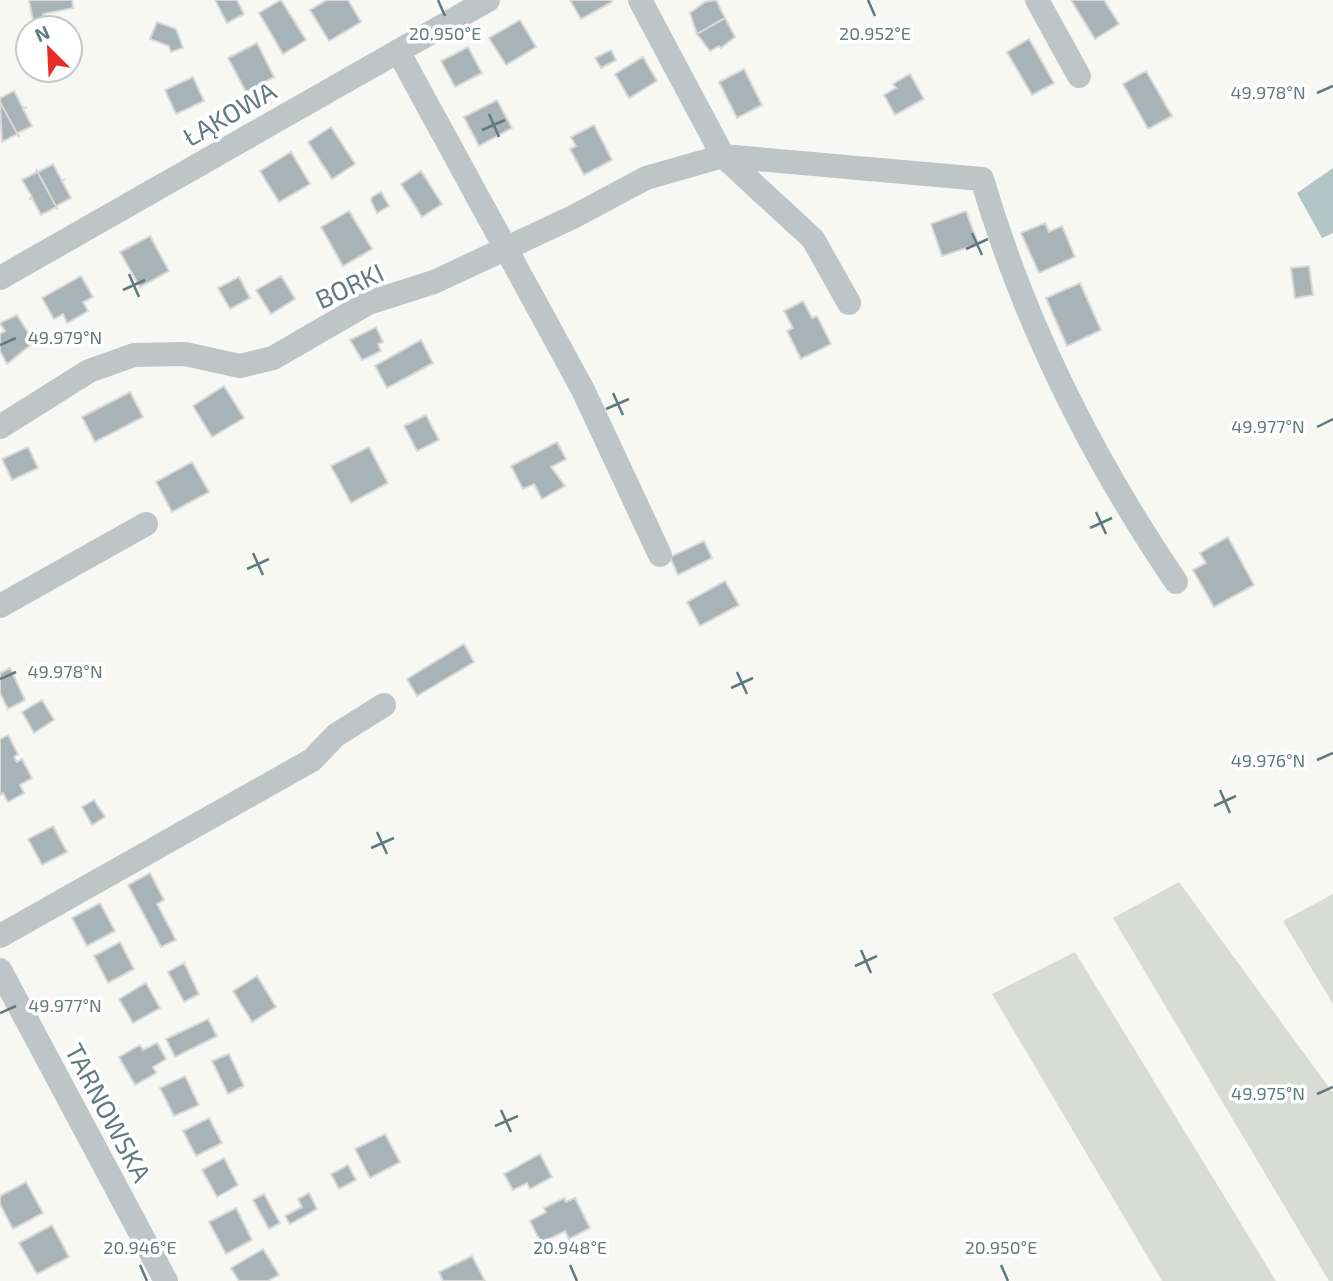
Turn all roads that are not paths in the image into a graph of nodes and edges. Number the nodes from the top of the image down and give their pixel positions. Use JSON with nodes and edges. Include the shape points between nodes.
{"nodes":[{"id":1,"x":488,"y":0,"type":"edge"},
{"id":2,"x":640,"y":0,"type":"edge"},
{"id":3,"x":1037,"y":0,"type":"edge"},
{"id":4,"x":398,"y":51,"type":"junction"},
{"id":5,"x":1079,"y":76,"type":"dead end"},
{"id":6,"x":723,"y":156,"type":"junction"},
{"id":7,"x":504,"y":250,"type":"junction"},
{"id":8,"x":0,"y":278,"type":"edge"},
{"id":9,"x":849,"y":303,"type":"dead end"},
{"id":10,"x":0,"y":427,"type":"edge"},
{"id":11,"x":146,"y":524,"type":"dead end"},
{"id":12,"x":660,"y":555,"type":"dead end"},
{"id":13,"x":1175,"y":582,"type":"dead end"},
{"id":14,"x":0,"y":606,"type":"edge"},
{"id":15,"x":384,"y":705,"type":"dead end"},
{"id":16,"x":0,"y":936,"type":"edge"},
{"id":17,"x":0,"y":970,"type":"edge"},
{"id":18,"x":166,"y":1281,"type":"edge"}],
"edges":[{"from":1,"to":4,"type":"street","name":"ŁĄKOWA"},
{"from":2,"to":6,"type":"street"},
{"from":3,"to":5,"type":"street"},
{"from":4,"to":7,"type":"street"},
{"from":4,"to":8,"type":"street","name":"ŁĄKOWA"},
{"from":6,"to":7,"type":"street","name":"BORKI","via":[[646,178]]},
{"from":6,"to":9,"type":"street","via":[[813,239]]},
{"from":6,"to":13,"type":"street","via":[[982,179],[1025,308],[1131,515]]},
{"from":7,"to":10,"type":"street","name":"BORKI","via":[[434,282],[368,303],[272,358],[240,366],[185,354],[134,355],[89,371]]},
{"from":7,"to":12,"type":"street","via":[[583,390]]},
{"from":11,"to":14,"type":"street"},
{"from":15,"to":16,"type":"street","via":[[336,735],[312,760]]},
{"from":17,"to":18,"type":"street","name":"TARNOWSKA"}]}
